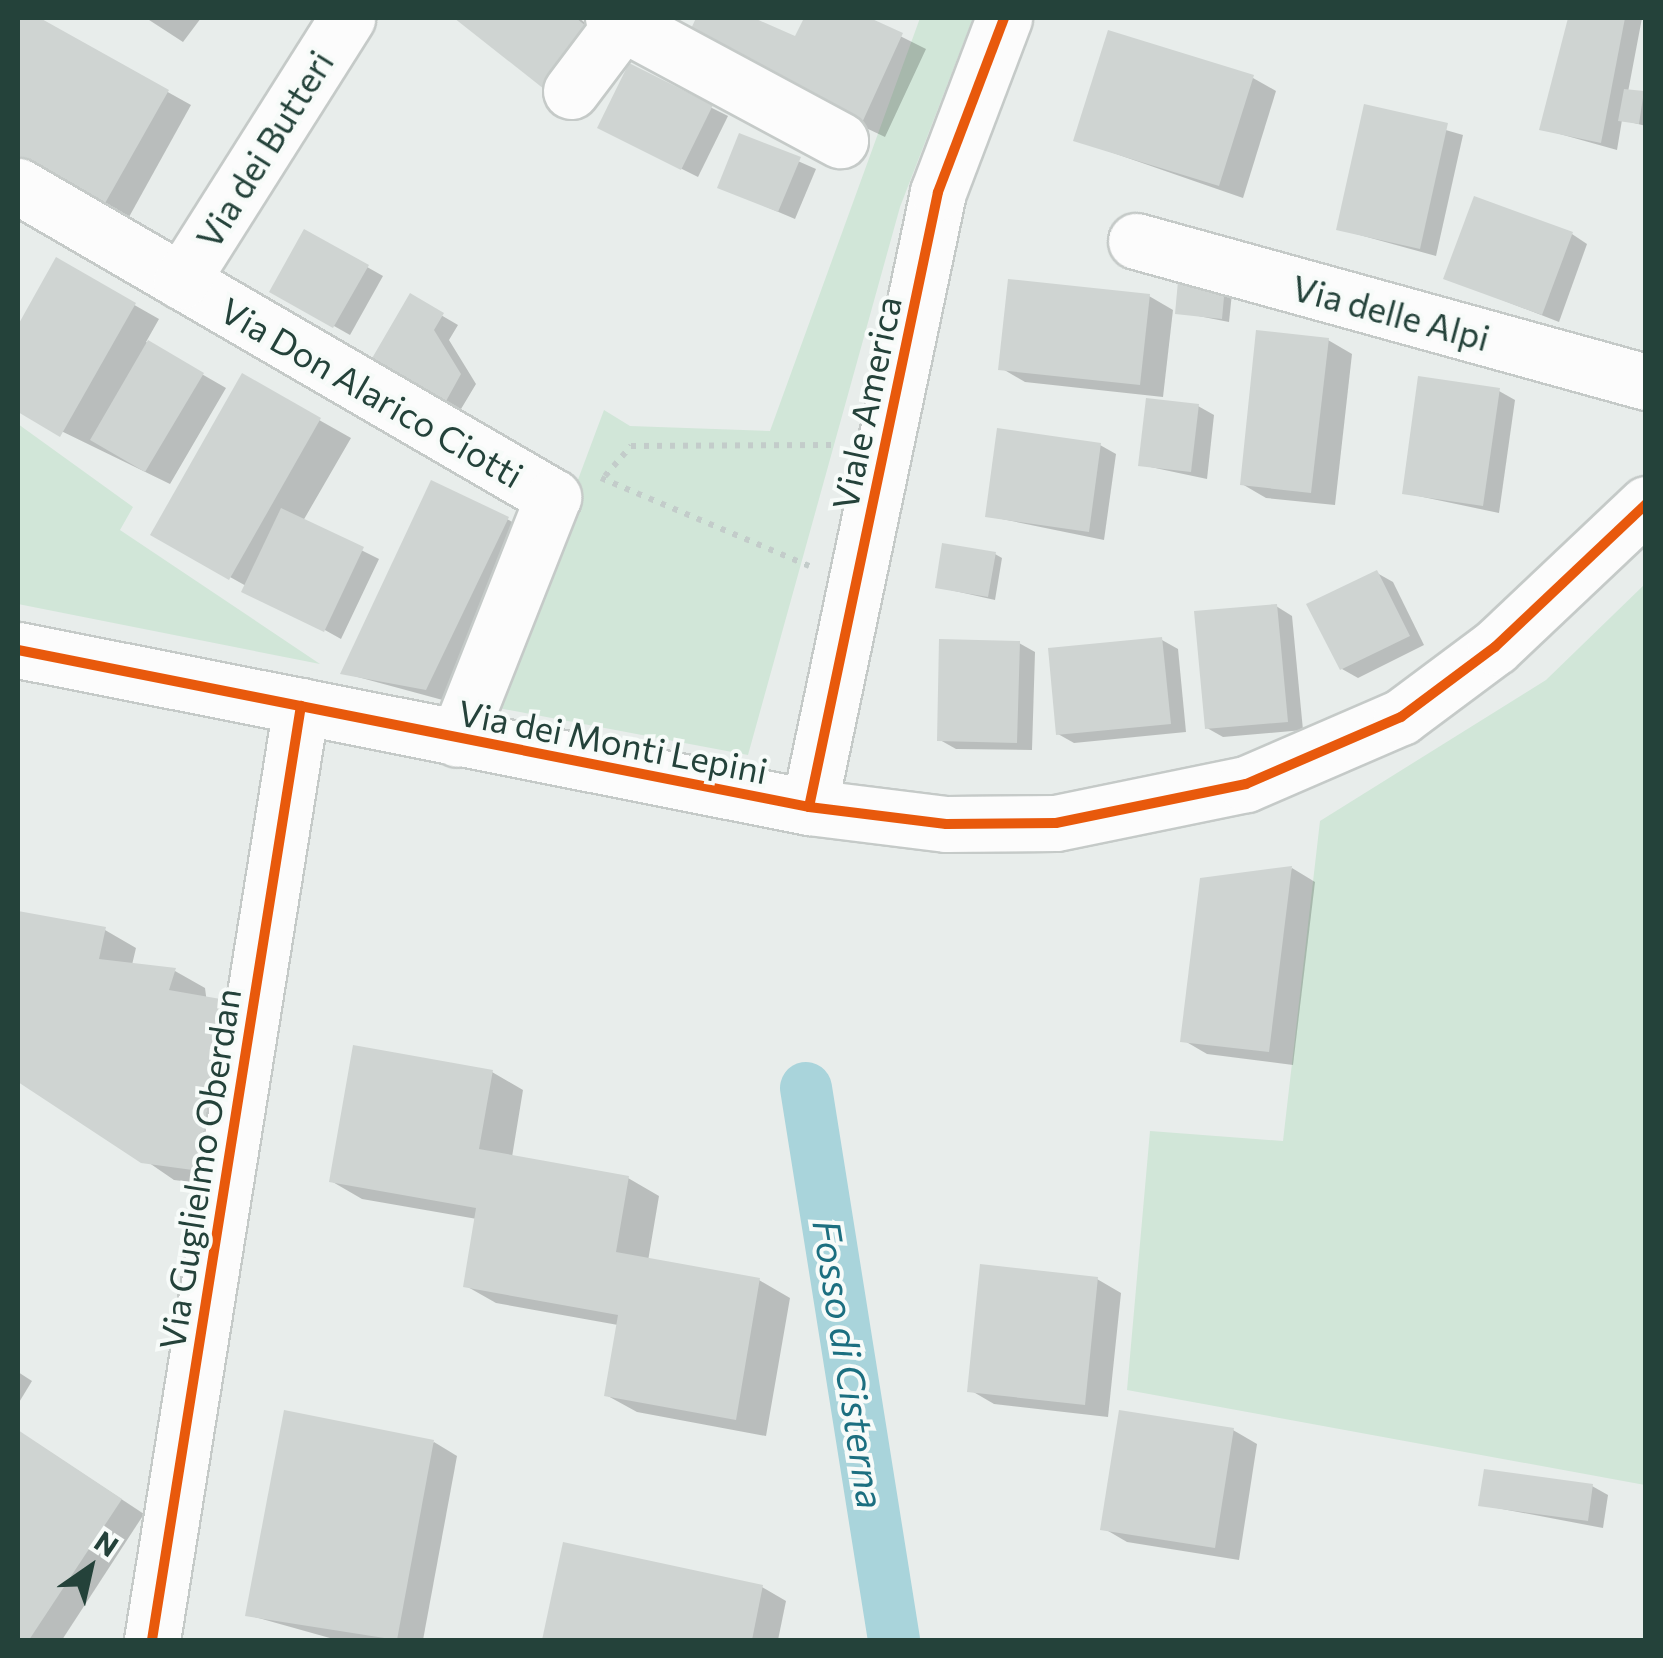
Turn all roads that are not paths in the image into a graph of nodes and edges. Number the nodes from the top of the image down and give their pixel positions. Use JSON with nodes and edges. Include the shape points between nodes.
{"nodes":[{"id":1,"x":347,"y":18,"type":"edge"},
{"id":2,"x":1004,"y":18,"type":"edge"},
{"id":3,"x":620,"y":20,"type":"edge"},
{"id":4,"x":571,"y":91,"type":"dead end"},
{"id":5,"x":840,"y":140,"type":"dead end"},
{"id":6,"x":18,"y":186,"type":"edge"},
{"id":7,"x":1136,"y":242,"type":"dead end"},
{"id":8,"x":181,"y":281,"type":"junction"},
{"id":9,"x":1646,"y":382,"type":"edge"},
{"id":10,"x":1646,"y":504,"type":"edge"},
{"id":11,"x":18,"y":650,"type":"edge"},
{"id":12,"x":301,"y":706,"type":"junction"},
{"id":13,"x":456,"y":738,"type":"junction"},
{"id":14,"x":809,"y":807,"type":"junction"},
{"id":15,"x":152,"y":1640,"type":"edge"}],
"edges":[{"from":1,"to":8,"type":"street","name":"Via dei Butteri"},
{"from":2,"to":14,"type":"street","name":"Viale America","via":[[938,192]]},
{"from":3,"to":4,"type":"street"},
{"from":3,"to":5,"type":"street"},
{"from":6,"to":8,"type":"street","name":"Via Don Alarico Ciotti"},
{"from":7,"to":9,"type":"street","name":"Via delle Alpi"},
{"from":8,"to":13,"type":"street","name":"Via Don Alarico Ciotti","via":[[553,497]]},
{"from":10,"to":14,"type":"street","name":"Via dei Monti Lepini","via":[[1434,696],[1263,778],[1155,809],[1056,823],[946,824]]},
{"from":11,"to":12,"type":"street","name":"Via dei Monti Lepini"},
{"from":12,"to":13,"type":"street","name":"Via dei Monti Lepini"},
{"from":12,"to":15,"type":"street","name":"Via Guglielmo Oberdan"},
{"from":13,"to":14,"type":"street","name":"Via dei Monti Lepini"}]}
